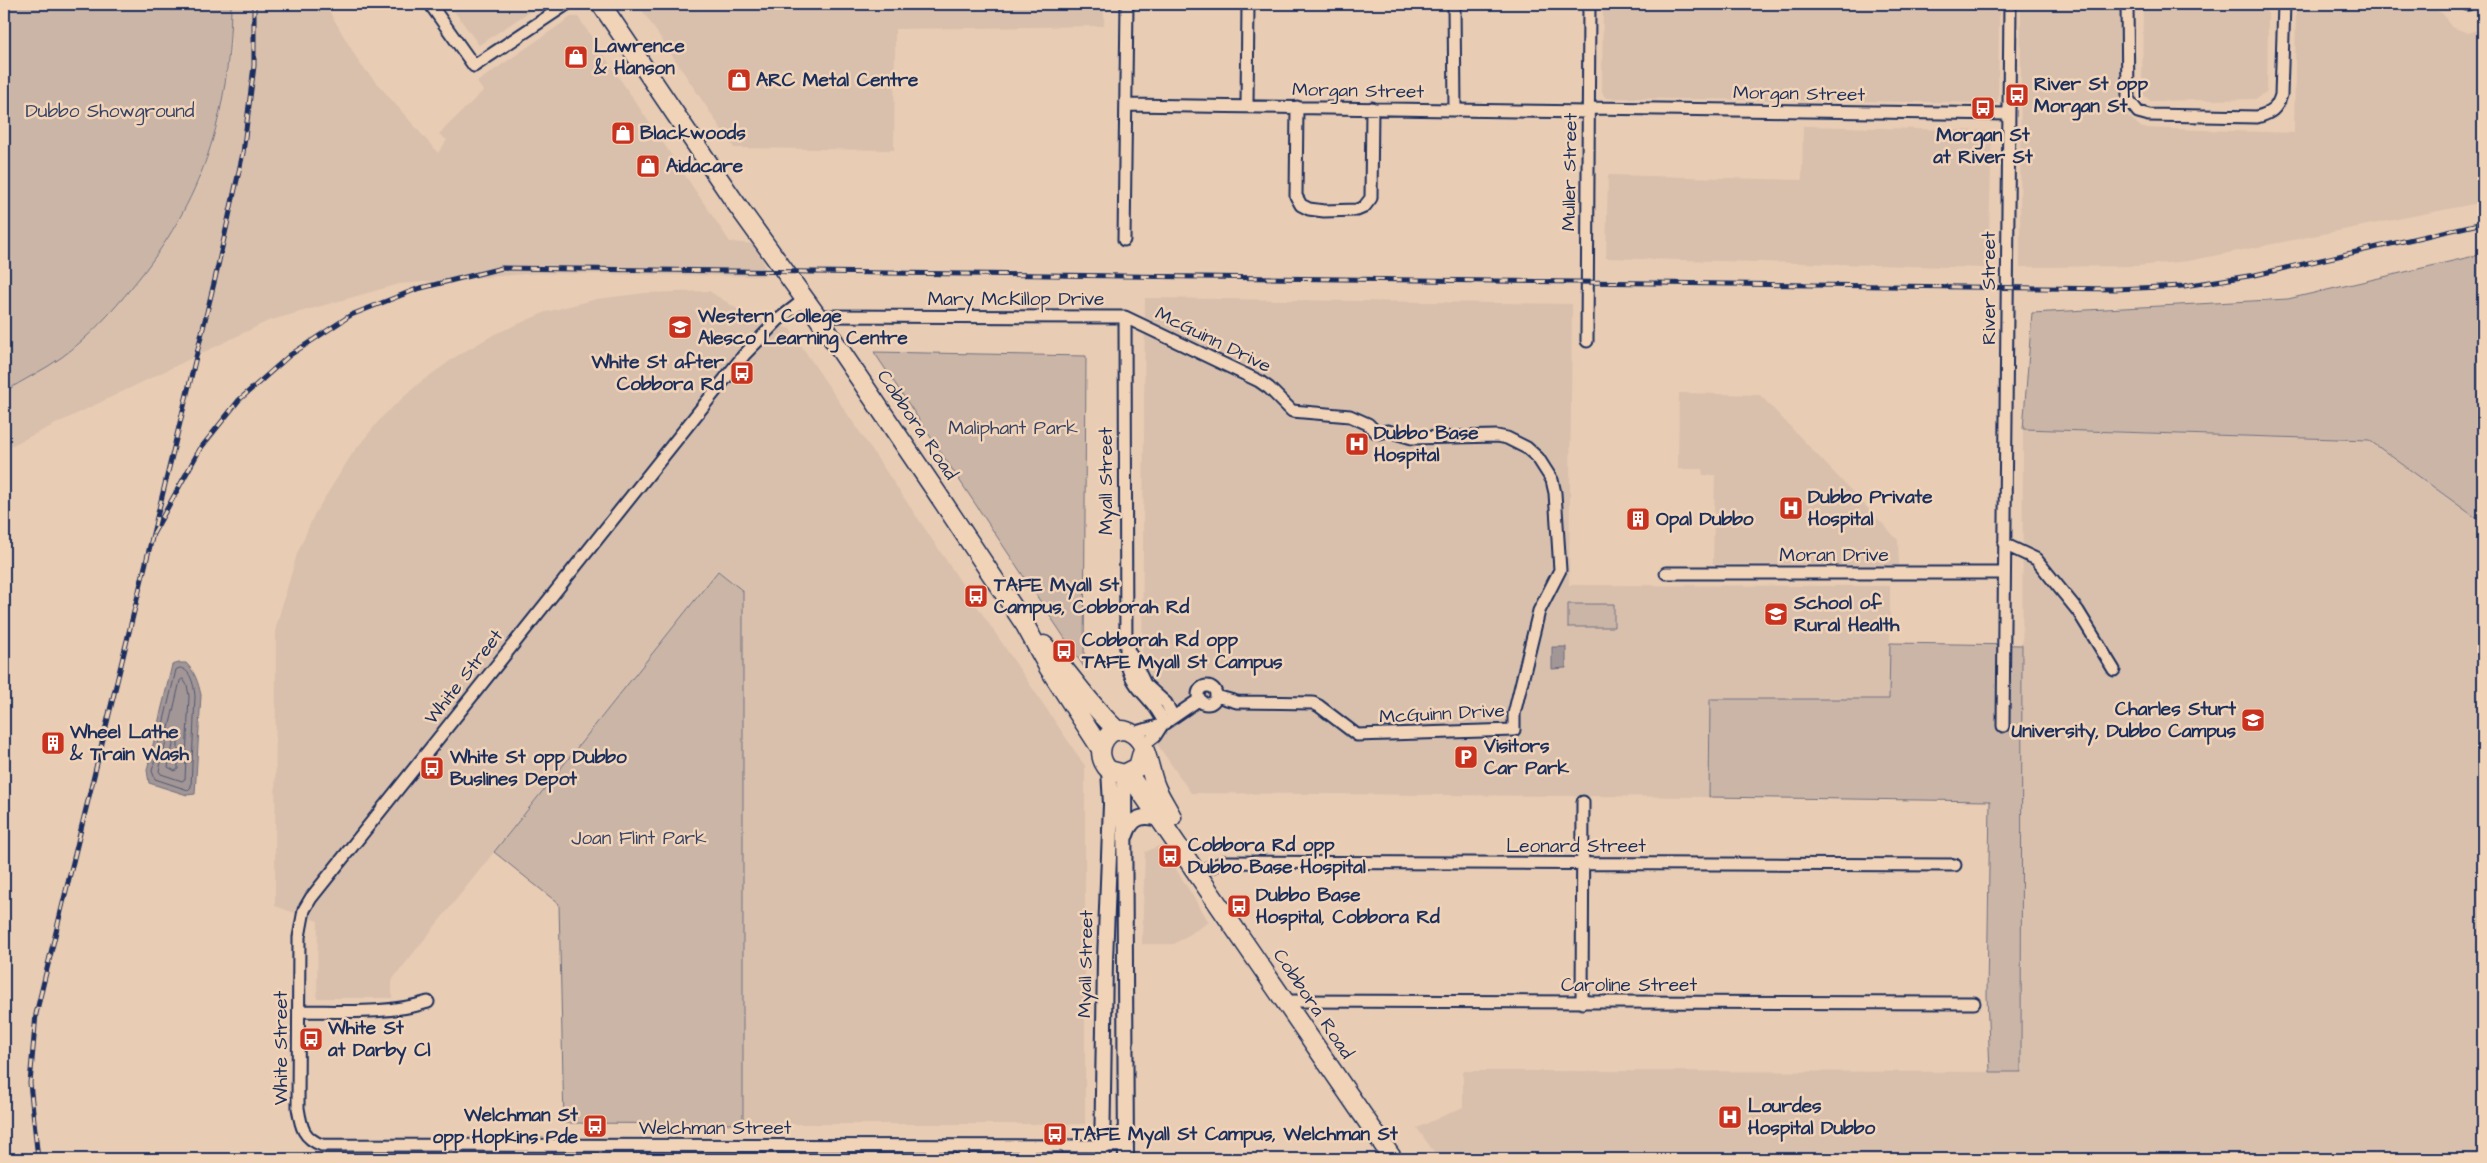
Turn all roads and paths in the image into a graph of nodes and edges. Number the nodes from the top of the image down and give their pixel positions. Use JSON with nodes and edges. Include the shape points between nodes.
{"nodes":[{"id":1,"x":430,"y":4,"type":"edge"},
{"id":2,"x":567,"y":4,"type":"edge"},
{"id":3,"x":600,"y":4,"type":"edge"},
{"id":4,"x":1126,"y":4,"type":"edge"},
{"id":5,"x":1248,"y":4,"type":"edge"},
{"id":6,"x":1454,"y":4,"type":"edge"},
{"id":7,"x":1589,"y":4,"type":"edge"},
{"id":8,"x":2010,"y":4,"type":"edge"},
{"id":9,"x":2127,"y":4,"type":"edge"},
{"id":10,"x":2284,"y":4,"type":"edge"},
{"id":11,"x":1126,"y":105,"type":"junction"},
{"id":12,"x":1247,"y":106,"type":"junction"},
{"id":13,"x":1297,"y":107,"type":"junction"},
{"id":14,"x":1372,"y":108,"type":"junction"},
{"id":15,"x":1455,"y":110,"type":"junction"},
{"id":16,"x":1589,"y":110,"type":"junction"},
{"id":17,"x":2008,"y":114,"type":"junction"},
{"id":18,"x":1124,"y":240,"type":"dead end"},
{"id":19,"x":806,"y":299,"type":"junction"},
{"id":20,"x":818,"y":316,"type":"junction"},
{"id":21,"x":1125,"y":317,"type":"junction"},
{"id":22,"x":1587,"y":341,"type":"dead end"},
{"id":23,"x":2004,"y":544,"type":"junction"},
{"id":24,"x":1666,"y":573,"type":"dead end"},
{"id":25,"x":2003,"y":573,"type":"junction"},
{"id":26,"x":1025,"y":625,"type":"junction"},
{"id":27,"x":2114,"y":670,"type":"dead end"},
{"id":28,"x":1166,"y":721,"type":"junction"},
{"id":29,"x":2002,"y":726,"type":"dead end"},
{"id":30,"x":1134,"y":740,"type":"junction"},
{"id":31,"x":1101,"y":749,"type":"junction"},
{"id":32,"x":1121,"y":772,"type":"junction"},
{"id":33,"x":1583,"y":802,"type":"dead end"},
{"id":34,"x":1162,"y":820,"type":"junction"},
{"id":35,"x":1124,"y":841,"type":"junction"},
{"id":36,"x":1583,"y":863,"type":"junction"},
{"id":37,"x":1956,"y":864,"type":"dead end"},
{"id":38,"x":1198,"y":872,"type":"junction"},
{"id":39,"x":1284,"y":1000,"type":"junction"},
{"id":40,"x":428,"y":1002,"type":"dead end"},
{"id":41,"x":1582,"y":1003,"type":"junction"},
{"id":42,"x":1974,"y":1003,"type":"dead end"},
{"id":43,"x":299,"y":1011,"type":"junction"},
{"id":44,"x":306,"y":1136,"type":"joint"},
{"id":45,"x":522,"y":1145,"type":"junction"},
{"id":46,"x":962,"y":1146,"type":"junction"},
{"id":47,"x":1102,"y":1152,"type":"edge"},
{"id":48,"x":1126,"y":1153,"type":"edge"},
{"id":49,"x":522,"y":1159,"type":"edge"},
{"id":50,"x":962,"y":1159,"type":"edge"},
{"id":51,"x":1393,"y":1159,"type":"edge"}],
"edges":[{"from":1,"to":2,"type":"street","via":[[474,66]]},
{"from":3,"to":19,"type":"main road","name":"Cobbora Road"},
{"from":4,"to":11,"type":"street"},
{"from":5,"to":12,"type":"street"},
{"from":6,"to":15,"type":"street"},
{"from":7,"to":16,"type":"street","name":"Muller Street"},
{"from":8,"to":17,"type":"street","name":"River Street"},
{"from":9,"to":10,"type":"street","via":[[2128,99],[2138,112],[2149,115],[2257,117],[2269,114],[2282,96]]},
{"from":11,"to":12,"type":"street","name":"Morgan Street"},
{"from":11,"to":18,"type":"street"},
{"from":12,"to":13,"type":"street","name":"Morgan Street"},
{"from":13,"to":14,"type":"street","name":"Morgan Street"},
{"from":13,"to":14,"type":"street","via":[[1296,196],[1301,205],[1309,209],[1346,211],[1364,207],[1371,198]]},
{"from":14,"to":15,"type":"street","name":"Morgan Street"},
{"from":15,"to":16,"type":"street","name":"Morgan Street"},
{"from":16,"to":17,"type":"street","name":"Morgan Street"},
{"from":16,"to":22,"type":"street","name":"Muller Street"},
{"from":17,"to":23,"type":"street","name":"River Street"},
{"from":19,"to":20,"type":"main road","name":"Cobbora Road"},
{"from":19,"to":43,"type":"street","name":"White Street","via":[[778,320],[744,355],[311,898],[301,923]]},
{"from":20,"to":21,"type":"street","name":"Mary McKillop Drive"},
{"from":20,"to":26,"type":"main road","name":"Cobbora Road"},
{"from":21,"to":28,"type":"street","name":"Myall Street","via":[[1126,645],[1145,684],[1166,703]]},
{"from":21,"to":28,"type":"street","name":"McGuinn Drive","via":[[1259,381],[1292,410],[1350,416],[1368,424],[1377,433],[1388,430],[1412,438],[1507,438],[1528,448],[1538,458],[1552,480],[1555,493],[1560,570],[1539,611],[1514,714],[1514,730],[1358,735],[1312,703],[1237,702],[1216,696],[1213,688],[1204,686],[1199,692],[1200,699]]},
{"from":23,"to":25,"type":"street","name":"River Street"},
{"from":23,"to":27,"type":"street","via":[[2036,559],[2078,611]]},
{"from":24,"to":25,"type":"street","name":"Moran Drive"},
{"from":25,"to":29,"type":"street","name":"River Street"},
{"from":26,"to":30,"type":"main road","name":"Cobbora Road","via":[[1063,666],[1103,718]]},
{"from":26,"to":31,"type":"main road","name":"Cobbora Road"},
{"from":28,"to":30,"type":"street"},
{"from":28,"to":30,"type":"street","via":[[1155,736]]},
{"from":30,"to":31,"type":"main road","via":[[1106,738]]},
{"from":30,"to":32,"type":"main road","via":[[1138,767]]},
{"from":30,"to":38,"type":"main road","name":"Cobbora Road","via":[[1156,788],[1194,856]]},
{"from":31,"to":32,"type":"main road","via":[[1102,761]]},
{"from":32,"to":34,"type":"main road","name":"Cobbora Road"},
{"from":32,"to":35,"type":"street","name":"Myall Street"},
{"from":32,"to":47,"type":"street","name":"Myall Street","via":[[1111,804]]},
{"from":33,"to":36,"type":"street"},
{"from":34,"to":35,"type":"street","via":[[1150,816],[1134,820]]},
{"from":34,"to":38,"type":"main road","name":"Cobbora Road","via":[[1186,860]]},
{"from":35,"to":48,"type":"street","name":"Myall Street"},
{"from":36,"to":37,"type":"street","name":"Leonard Street"},
{"from":36,"to":38,"type":"street","name":"Leonard Street","via":[[1224,862]]},
{"from":36,"to":41,"type":"street"},
{"from":38,"to":39,"type":"main road","name":"Cobbora Road"},
{"from":39,"to":41,"type":"street","name":"Caroline Street"},
{"from":39,"to":51,"type":"main road","name":"Cobbora Road"},
{"from":40,"to":43,"type":"street","via":[[388,1011]]},
{"from":41,"to":42,"type":"street","name":"Caroline Street"},
{"from":43,"to":44,"type":"street","name":"White Street","via":[[298,1108],[300,1126]]},
{"from":44,"to":45,"type":"street","name":"Welchman Street","via":[[322,1144]]},
{"from":45,"to":46,"type":"street","name":"Welchman Street"},
{"from":45,"to":49,"type":"street"},
{"from":46,"to":47,"type":"street","name":"Welchman Street"},
{"from":46,"to":50,"type":"street"},
{"from":47,"to":48,"type":"street","name":"Welchman Street"}]}
